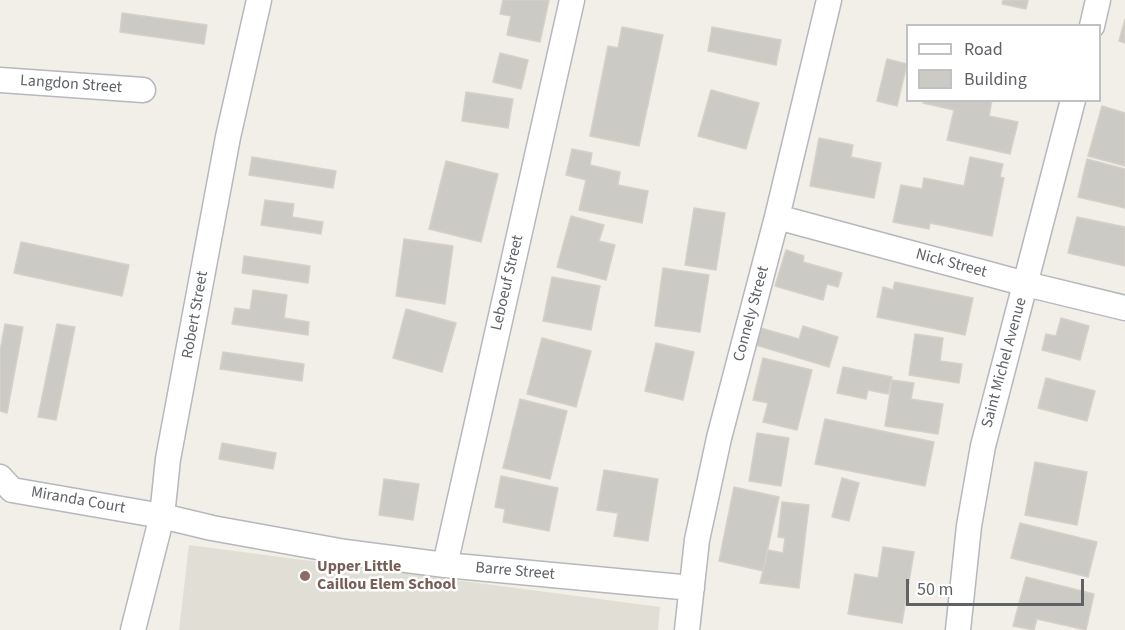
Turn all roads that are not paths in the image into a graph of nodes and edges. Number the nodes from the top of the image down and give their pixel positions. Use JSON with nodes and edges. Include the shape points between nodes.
{"nodes":[{"id":1,"x":260,"y":0,"type":"edge"},
{"id":2,"x":572,"y":0,"type":"edge"},
{"id":3,"x":829,"y":0,"type":"edge"},
{"id":4,"x":1098,"y":0,"type":"edge"},
{"id":5,"x":1092,"y":24,"type":"edge"},
{"id":6,"x":0,"y":80,"type":"edge"},
{"id":7,"x":143,"y":90,"type":"dead end"},
{"id":8,"x":1072,"y":102,"type":"edge"},
{"id":9,"x":777,"y":216,"type":"junction"},
{"id":10,"x":1026,"y":284,"type":"junction"},
{"id":11,"x":1125,"y":308,"type":"edge"},
{"id":12,"x":4,"y":487,"type":"edge"},
{"id":13,"x":162,"y":516,"type":"junction"},
{"id":14,"x":445,"y":565,"type":"junction"},
{"id":15,"x":692,"y":588,"type":"junction"},
{"id":16,"x":133,"y":630,"type":"edge"},
{"id":17,"x":687,"y":630,"type":"edge"},
{"id":18,"x":958,"y":630,"type":"edge"}],
"edges":[{"from":1,"to":13,"type":"street","name":"Robert Street","via":[[228,137],[168,459]]},
{"from":2,"to":14,"type":"street","name":"Leboeuf Street"},
{"from":3,"to":9,"type":"street","name":"Connely Street"},
{"from":4,"to":5,"type":"street"},
{"from":6,"to":7,"type":"street","name":"Langdon Street"},
{"from":8,"to":10,"type":"street","name":"Saint Michel Avenue"},
{"from":9,"to":10,"type":"street","name":"Nick Street"},
{"from":9,"to":15,"type":"street","name":"Connely Street","via":[[719,438],[697,540]]},
{"from":10,"to":11,"type":"street","name":"Nick Street"},
{"from":10,"to":18,"type":"street","name":"Saint Michel Avenue","via":[[983,446],[969,526]]},
{"from":12,"to":13,"type":"street","name":"Miranda Court"},
{"from":13,"to":14,"type":"street","name":"Barre Street","via":[[345,552]]},
{"from":13,"to":16,"type":"street","name":"Robert Street"},
{"from":14,"to":15,"type":"street","name":"Barre Street"},
{"from":15,"to":17,"type":"street","name":"Connely Street"}]}
